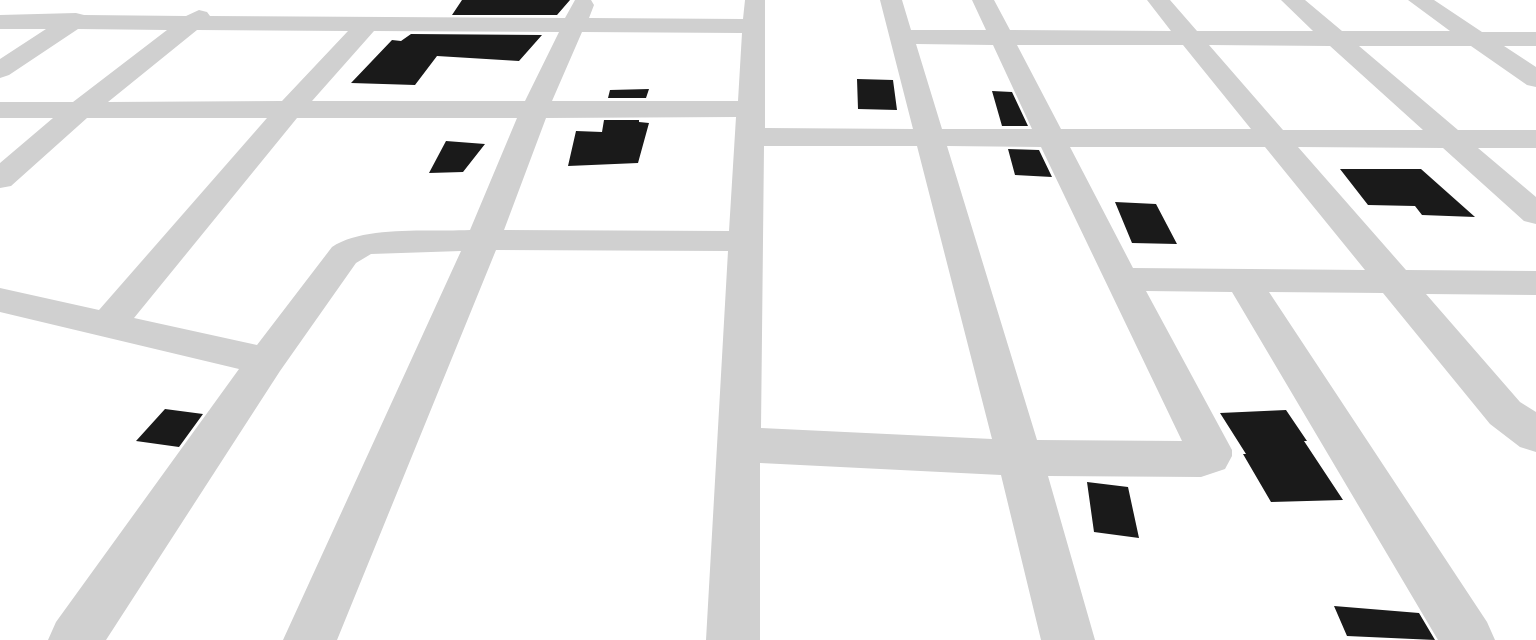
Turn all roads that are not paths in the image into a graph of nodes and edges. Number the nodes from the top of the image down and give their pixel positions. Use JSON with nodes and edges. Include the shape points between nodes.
{"nodes":[{"id":1,"x":107,"y":0,"type":"edge"},
{"id":2,"x":221,"y":0,"type":"edge"},
{"id":3,"x":484,"y":0,"type":"edge"},
{"id":4,"x":891,"y":0,"type":"edge"},
{"id":5,"x":983,"y":0,"type":"edge"},
{"id":6,"x":1158,"y":0,"type":"edge"},
{"id":7,"x":1292,"y":0,"type":"edge"},
{"id":8,"x":1419,"y":0,"type":"edge"},
{"id":9,"x":579,"y":13,"type":"edge"},
{"id":10,"x":754,"y":13,"type":"edge"},
{"id":11,"x":0,"y":22,"type":"edge"},
{"id":12,"x":73,"y":22,"type":"junction"},
{"id":13,"x":191,"y":23,"type":"junction"},
{"id":14,"x":368,"y":24,"type":"junction"},
{"id":15,"x":467,"y":24,"type":"junction"},
{"id":16,"x":900,"y":37,"type":"junction"},
{"id":17,"x":1001,"y":37,"type":"junction"},
{"id":18,"x":1189,"y":38,"type":"junction"},
{"id":19,"x":1335,"y":38,"type":"junction"},
{"id":20,"x":1476,"y":39,"type":"junction"},
{"id":21,"x":1536,"y":39,"type":"edge"},
{"id":22,"x":0,"y":69,"type":"edge"},
{"id":23,"x":1536,"y":79,"type":"edge"},
{"id":24,"x":0,"y":110,"type":"edge"},
{"id":25,"x":80,"y":110,"type":"junction"},
{"id":26,"x":289,"y":110,"type":"junction"},
{"id":27,"x":535,"y":110,"type":"junction"},
{"id":28,"x":750,"y":123,"type":"junction"},
{"id":29,"x":928,"y":138,"type":"junction"},
{"id":30,"x":1051,"y":138,"type":"junction"},
{"id":31,"x":1275,"y":138,"type":"junction"},
{"id":32,"x":1452,"y":139,"type":"junction"},
{"id":33,"x":1536,"y":139,"type":"edge"},
{"id":34,"x":0,"y":179,"type":"edge"},
{"id":35,"x":1536,"y":214,"type":"edge"},
{"id":36,"x":482,"y":240,"type":"junction"},
{"id":37,"x":746,"y":241,"type":"junction"},
{"id":38,"x":1121,"y":279,"type":"junction"},
{"id":39,"x":1243,"y":280,"type":"junction"},
{"id":40,"x":1396,"y":282,"type":"junction"},
{"id":41,"x":1536,"y":283,"type":"edge"},
{"id":42,"x":0,"y":300,"type":"edge"},
{"id":43,"x":107,"y":325,"type":"junction"},
{"id":44,"x":266,"y":360,"type":"junction"},
{"id":45,"x":1536,"y":435,"type":"edge"},
{"id":46,"x":738,"y":444,"type":"junction"},
{"id":47,"x":1020,"y":458,"type":"junction"},
{"id":48,"x":75,"y":640,"type":"edge"},
{"id":49,"x":310,"y":640,"type":"edge"},
{"id":50,"x":733,"y":640,"type":"edge"},
{"id":51,"x":1068,"y":640,"type":"edge"},
{"id":52,"x":1468,"y":640,"type":"edge"}],
"edges":[{"from":1,"to":12,"type":"street"},
{"from":2,"to":13,"type":"street"},
{"from":3,"to":15,"type":"street"},
{"from":4,"to":16,"type":"street"},
{"from":5,"to":17,"type":"street"},
{"from":6,"to":18,"type":"street"},
{"from":7,"to":19,"type":"street"},
{"from":8,"to":20,"type":"street"},
{"from":9,"to":10,"type":"street"},
{"from":9,"to":15,"type":"street"},
{"from":9,"to":27,"type":"street"},
{"from":10,"to":28,"type":"street"},
{"from":11,"to":12,"type":"street"},
{"from":12,"to":13,"type":"street"},
{"from":12,"to":22,"type":"street"},
{"from":13,"to":14,"type":"street"},
{"from":13,"to":25,"type":"street"},
{"from":14,"to":15,"type":"street"},
{"from":14,"to":26,"type":"street"},
{"from":16,"to":17,"type":"street"},
{"from":16,"to":29,"type":"street"},
{"from":17,"to":18,"type":"street"},
{"from":17,"to":30,"type":"street"},
{"from":18,"to":19,"type":"street"},
{"from":18,"to":31,"type":"street"},
{"from":19,"to":20,"type":"street"},
{"from":19,"to":32,"type":"street"},
{"from":20,"to":21,"type":"street"},
{"from":20,"to":23,"type":"street"},
{"from":24,"to":25,"type":"street"},
{"from":25,"to":26,"type":"street"},
{"from":25,"to":34,"type":"street"},
{"from":26,"to":27,"type":"street"},
{"from":26,"to":43,"type":"street"},
{"from":27,"to":28,"type":"street"},
{"from":27,"to":36,"type":"street"},
{"from":28,"to":29,"type":"street"},
{"from":28,"to":37,"type":"street"},
{"from":29,"to":30,"type":"street"},
{"from":29,"to":47,"type":"street"},
{"from":30,"to":31,"type":"street"},
{"from":30,"to":38,"type":"street"},
{"from":31,"to":32,"type":"street"},
{"from":31,"to":40,"type":"street"},
{"from":32,"to":33,"type":"street"},
{"from":32,"to":35,"type":"street"},
{"from":36,"to":37,"type":"street"},
{"from":36,"to":44,"type":"street","via":[[355,247],[344,255]]},
{"from":36,"to":49,"type":"street"},
{"from":37,"to":46,"type":"street"},
{"from":38,"to":39,"type":"street"},
{"from":38,"to":47,"type":"street","via":[[1209,456]]},
{"from":39,"to":40,"type":"street"},
{"from":39,"to":52,"type":"street"},
{"from":40,"to":41,"type":"street"},
{"from":40,"to":45,"type":"street","via":[[1505,413]]},
{"from":42,"to":43,"type":"street"},
{"from":43,"to":44,"type":"street"},
{"from":44,"to":48,"type":"street"},
{"from":46,"to":47,"type":"street"},
{"from":46,"to":50,"type":"street"},
{"from":47,"to":51,"type":"street"}]}
